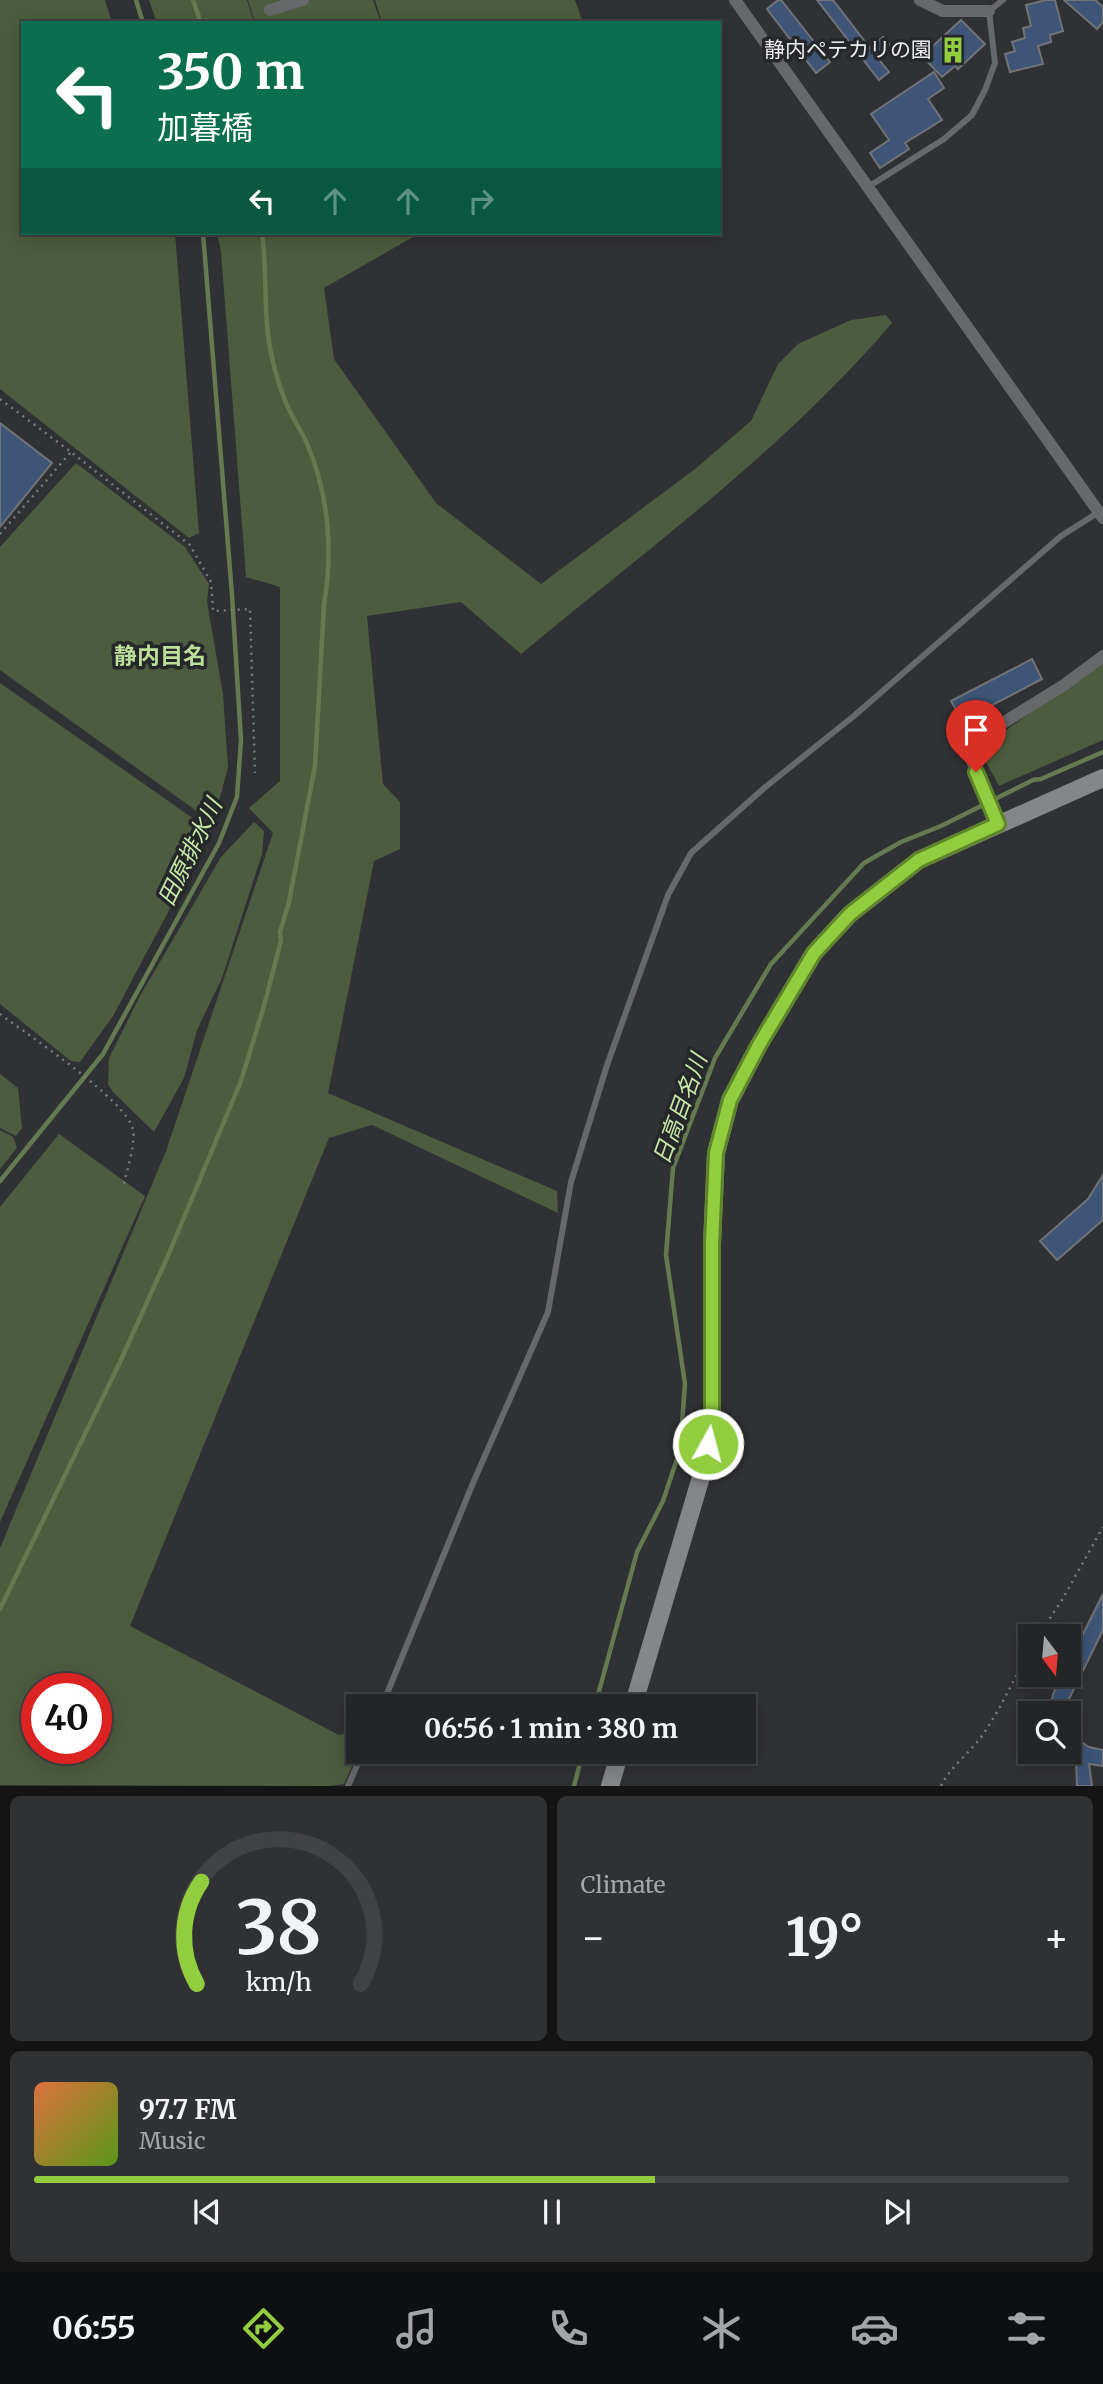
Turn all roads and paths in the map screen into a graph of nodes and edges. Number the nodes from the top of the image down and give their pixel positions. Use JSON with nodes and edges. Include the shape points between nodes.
{"nodes":[{"id":1,"x":303,"y":0,"type":"edge"},
{"id":2,"x":735,"y":0,"type":"edge"},
{"id":3,"x":920,"y":0,"type":"edge"},
{"id":4,"x":1003,"y":0,"type":"edge"},
{"id":5,"x":270,"y":10,"type":"dead end"},
{"id":6,"x":989,"y":11,"type":"junction"},
{"id":7,"x":868,"y":188,"type":"junction"},
{"id":8,"x":0,"y":400,"type":"edge"},
{"id":9,"x":71,"y":452,"type":"junction"},
{"id":10,"x":1101,"y":515,"type":"edge"},
{"id":11,"x":0,"y":534,"type":"edge"},
{"id":12,"x":1103,"y":656,"type":"edge"},
{"id":13,"x":255,"y":773,"type":"dead end"},
{"id":14,"x":1103,"y":778,"type":"edge"},
{"id":15,"x":996,"y":820,"type":"junction"},
{"id":16,"x":0,"y":1014,"type":"edge"},
{"id":17,"x":123,"y":1188,"type":"dead end"},
{"id":18,"x":1103,"y":1527,"type":"edge"},
{"id":19,"x":1046,"y":1624,"type":"edge"},
{"id":20,"x":1018,"y":1671,"type":"edge"},
{"id":21,"x":387,"y":1694,"type":"edge"},
{"id":22,"x":637,"y":1694,"type":"edge"},
{"id":23,"x":358,"y":1764,"type":"edge"},
{"id":24,"x":616,"y":1764,"type":"edge"},
{"id":25,"x":348,"y":1786,"type":"edge"},
{"id":26,"x":610,"y":1786,"type":"edge"},
{"id":27,"x":941,"y":1786,"type":"edge"}],
"edges":[{"from":1,"to":5,"type":"street"},
{"from":2,"to":7,"type":"street"},
{"from":3,"to":6,"type":"street","via":[[943,11]]},
{"from":4,"to":6,"type":"lane"},
{"from":6,"to":7,"type":"lane","via":[[995,63],[972,116]]},
{"from":7,"to":10,"type":"street"},
{"from":8,"to":9,"type":"path"},
{"from":9,"to":11,"type":"path"},
{"from":9,"to":13,"type":"path","via":[[190,545],[211,582],[213,611],[250,609]]},
{"from":10,"to":21,"type":"lane","via":[[1061,537],[691,853],[668,895],[607,1065],[571,1182],[548,1312]]},
{"from":12,"to":15,"type":"street","via":[[966,746]]},
{"from":14,"to":15,"type":"street"},
{"from":15,"to":22,"type":"street","via":[[919,860],[850,914],[814,953],[730,1100],[716,1153],[712,1421],[704,1467]]},
{"from":16,"to":17,"type":"path","via":[[101,1088],[129,1118],[134,1133]]},
{"from":18,"to":19,"type":"path"},
{"from":20,"to":27,"type":"path","via":[[986,1730],[969,1754],[948,1771]]},
{"from":23,"to":25,"type":"lane"},
{"from":24,"to":26,"type":"street"}]}
